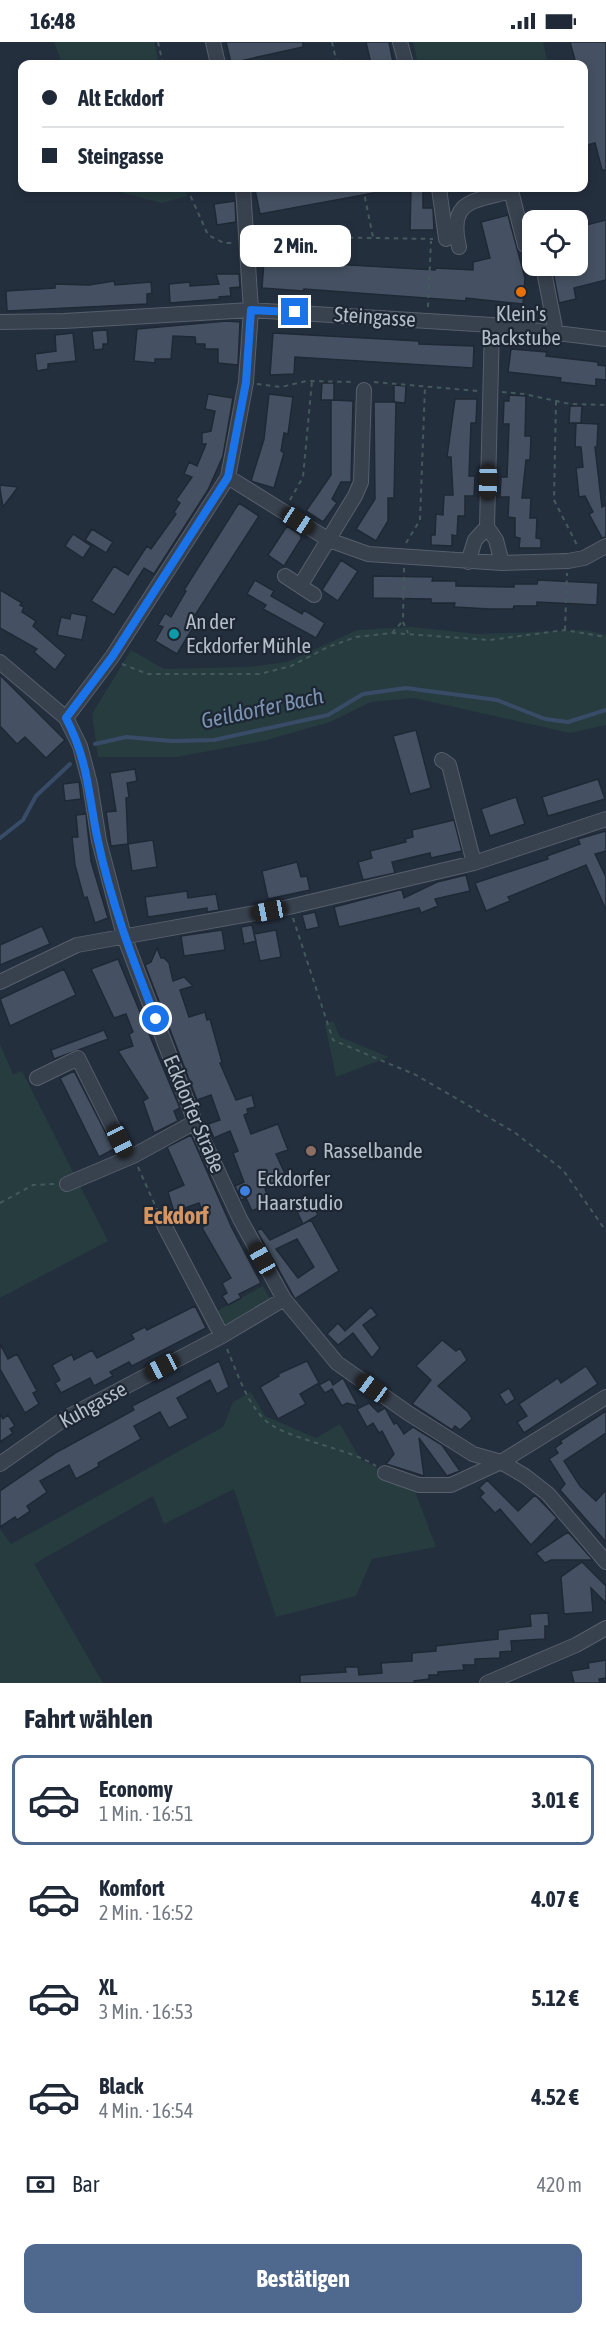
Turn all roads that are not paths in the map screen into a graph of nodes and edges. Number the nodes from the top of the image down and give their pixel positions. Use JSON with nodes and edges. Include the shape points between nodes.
{"nodes":[{"id":1,"x":213,"y":42,"type":"edge"},
{"id":2,"x":400,"y":42,"type":"edge"},
{"id":3,"x":217,"y":60,"type":"edge"},
{"id":4,"x":404,"y":60,"type":"edge"},
{"id":5,"x":243,"y":192,"type":"edge"},
{"id":6,"x":440,"y":192,"type":"edge"},
{"id":7,"x":508,"y":192,"type":"edge"},
{"id":8,"x":511,"y":192,"type":"edge"},
{"id":9,"x":522,"y":233,"type":"edge"},
{"id":10,"x":446,"y":239,"type":"road end"},
{"id":11,"x":459,"y":247,"type":"dead end"},
{"id":12,"x":545,"y":276,"type":"edge"},
{"id":13,"x":251,"y":310,"type":"junction"},
{"id":14,"x":0,"y":322,"type":"edge"},
{"id":15,"x":492,"y":325,"type":"junction"},
{"id":16,"x":556,"y":333,"type":"junction"},
{"id":17,"x":606,"y":339,"type":"edge"},
{"id":18,"x":361,"y":385,"type":"road end"},
{"id":19,"x":228,"y":477,"type":"junction"},
{"id":20,"x":487,"y":528,"type":"junction"},
{"id":21,"x":328,"y":540,"type":"junction"},
{"id":22,"x":606,"y":546,"type":"edge"},
{"id":23,"x":468,"y":562,"type":"junction"},
{"id":24,"x":502,"y":563,"type":"junction"},
{"id":25,"x":285,"y":576,"type":"dead end"},
{"id":26,"x":300,"y":586,"type":"junction"},
{"id":27,"x":314,"y":595,"type":"dead end"},
{"id":28,"x":0,"y":662,"type":"edge"},
{"id":29,"x":66,"y":718,"type":"junction"},
{"id":30,"x":442,"y":760,"type":"dead end"},
{"id":31,"x":606,"y":819,"type":"edge"},
{"id":32,"x":474,"y":863,"type":"junction"},
{"id":33,"x":124,"y":936,"type":"junction"},
{"id":34,"x":0,"y":982,"type":"edge"},
{"id":35,"x":36,"y":1078,"type":"dead end"},
{"id":36,"x":195,"y":1122,"type":"junction"},
{"id":37,"x":131,"y":1157,"type":"junction"},
{"id":38,"x":67,"y":1184,"type":"road end"},
{"id":39,"x":164,"y":1225,"type":"road end"},
{"id":40,"x":284,"y":1299,"type":"junction"},
{"id":41,"x":222,"y":1336,"type":"junction"},
{"id":42,"x":606,"y":1397,"type":"edge"},
{"id":43,"x":501,"y":1462,"type":"junction"},
{"id":44,"x":0,"y":1464,"type":"edge"},
{"id":45,"x":386,"y":1473,"type":"road end"},
{"id":46,"x":606,"y":1562,"type":"edge"},
{"id":47,"x":606,"y":1628,"type":"edge"},
{"id":48,"x":487,"y":1683,"type":"edge"}],
"edges":[{"from":1,"to":3,"type":"street"},
{"from":2,"to":4,"type":"street"},
{"from":5,"to":13,"type":"street"},
{"from":6,"to":10,"type":"street"},
{"from":7,"to":11,"type":"street","via":[[468,204],[459,213],[454,225]]},
{"from":8,"to":9,"type":"street"},
{"from":12,"to":16,"type":"street"},
{"from":13,"to":14,"type":"street","name":"Steingasse"},
{"from":13,"to":15,"type":"street","name":"Steingasse"},
{"from":13,"to":19,"type":"street","via":[[246,382]]},
{"from":15,"to":16,"type":"street","name":"Steingasse"},
{"from":15,"to":20,"type":"street"},
{"from":16,"to":17,"type":"street","name":"Steingasse"},
{"from":18,"to":21,"type":"street","via":[[361,482]]},
{"from":19,"to":21,"type":"street"},
{"from":19,"to":29,"type":"street","via":[[112,657]]},
{"from":20,"to":23,"type":"street","via":[[475,540]]},
{"from":20,"to":24,"type":"street","via":[[496,540]]},
{"from":21,"to":23,"type":"street","via":[[368,554]]},
{"from":21,"to":26,"type":"street"},
{"from":22,"to":24,"type":"street","via":[[584,558],[568,561]]},
{"from":23,"to":24,"type":"street"},
{"from":25,"to":26,"type":"street"},
{"from":26,"to":27,"type":"street"},
{"from":28,"to":29,"type":"street"},
{"from":29,"to":33,"type":"street","name":"Eckdorfer Straße","via":[[80,746]]},
{"from":30,"to":32,"type":"street","via":[[448,765]]},
{"from":31,"to":32,"type":"street"},
{"from":32,"to":33,"type":"street","via":[[289,907]]},
{"from":33,"to":34,"type":"street","via":[[77,945]]},
{"from":33,"to":36,"type":"street","name":"Eckdorfer Straße"},
{"from":35,"to":37,"type":"street","via":[[78,1058]]},
{"from":36,"to":37,"type":"street"},
{"from":36,"to":40,"type":"street","name":"Eckdorfer Straße","via":[[240,1219]]},
{"from":37,"to":38,"type":"street"},
{"from":39,"to":41,"type":"street"},
{"from":40,"to":41,"type":"street","name":"Kuhgasse"},
{"from":40,"to":43,"type":"street","name":"Eckdorfer Straße","via":[[337,1363],[473,1454]]},
{"from":41,"to":44,"type":"street","name":"Kuhgasse","via":[[64,1419]]},
{"from":42,"to":43,"type":"street"},
{"from":43,"to":45,"type":"street","via":[[451,1485],[419,1485]]},
{"from":43,"to":46,"type":"street","name":"Eckdorfer Straße","via":[[548,1494]]},
{"from":47,"to":48,"type":"street"}]}
